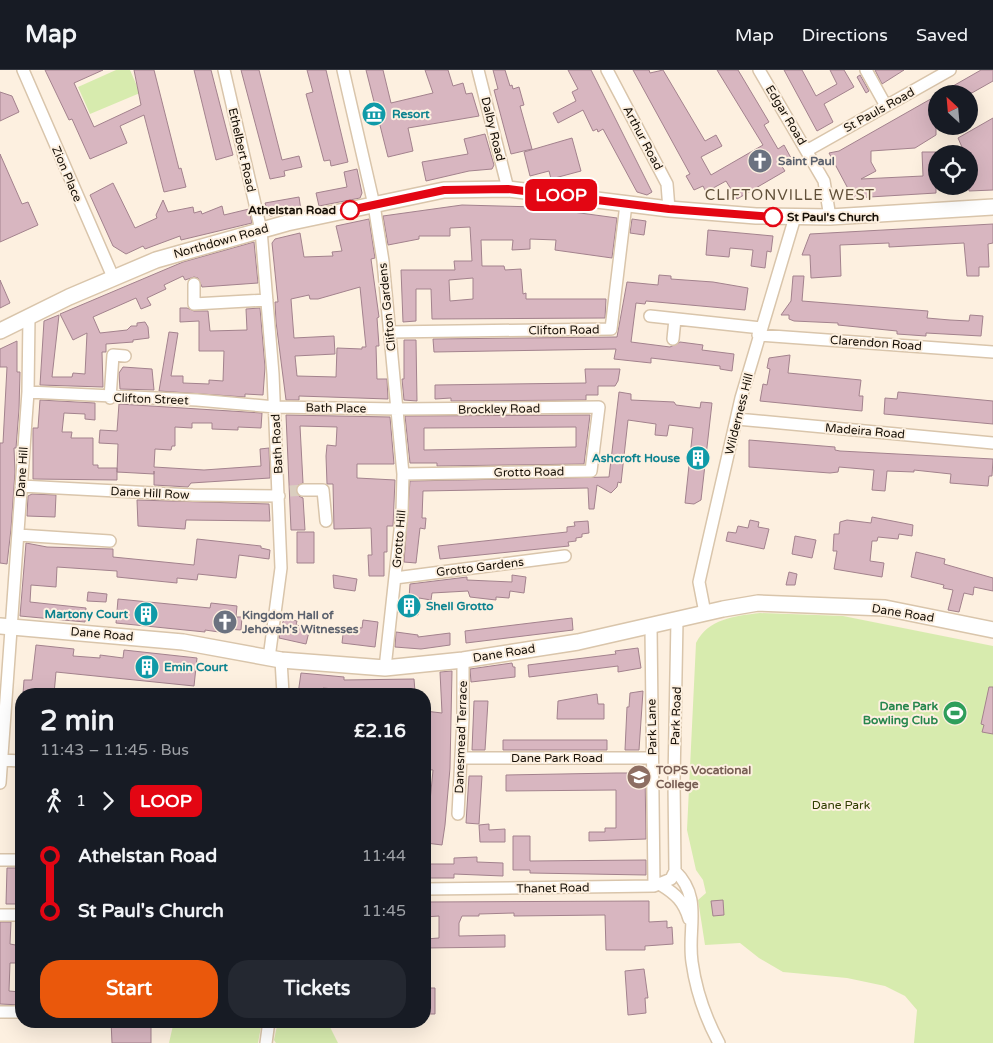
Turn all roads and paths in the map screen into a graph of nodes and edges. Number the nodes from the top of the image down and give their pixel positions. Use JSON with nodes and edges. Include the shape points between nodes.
{"nodes":[{"id":1,"x":23,"y":70,"type":"edge"},
{"id":2,"x":224,"y":70,"type":"edge"},
{"id":3,"x":343,"y":70,"type":"edge"},
{"id":4,"x":478,"y":70,"type":"edge"},
{"id":5,"x":607,"y":70,"type":"edge"},
{"id":6,"x":759,"y":70,"type":"edge"},
{"id":7,"x":866,"y":70,"type":"edge"},
{"id":8,"x":950,"y":70,"type":"edge"},
{"id":9,"x":886,"y":106,"type":"junction"},
{"id":10,"x":808,"y":150,"type":"junction"},
{"id":11,"x":508,"y":189,"type":"junction"},
{"id":12,"x":626,"y":204,"type":"junction"},
{"id":13,"x":374,"y":205,"type":"junction"},
{"id":14,"x":993,"y":207,"type":"edge"},
{"id":15,"x":669,"y":209,"type":"junction"},
{"id":16,"x":830,"y":216,"type":"junction"},
{"id":17,"x":795,"y":218,"type":"junction"},
{"id":18,"x":261,"y":230,"type":"junction"},
{"id":19,"x":113,"y":277,"type":"junction"},
{"id":20,"x":194,"y":284,"type":"dead end"},
{"id":21,"x":267,"y":300,"type":"junction"},
{"id":22,"x":29,"y":316,"type":"junction"},
{"id":23,"x":650,"y":316,"type":"dead end"},
{"id":24,"x":675,"y":319,"type":"junction"},
{"id":25,"x":0,"y":331,"type":"edge"},
{"id":26,"x":390,"y":332,"type":"junction"},
{"id":27,"x":760,"y":332,"type":"junction"},
{"id":28,"x":673,"y":338,"type":"dead end"},
{"id":29,"x":993,"y":352,"type":"edge"},
{"id":30,"x":125,"y":356,"type":"dead end"},
{"id":31,"x":28,"y":392,"type":"junction"},
{"id":32,"x":110,"y":398,"type":"junction"},
{"id":33,"x":275,"y":407,"type":"junction"},
{"id":34,"x":599,"y":407,"type":"joint"},
{"id":35,"x":398,"y":410,"type":"junction"},
{"id":36,"x":737,"y":419,"type":"junction"},
{"id":37,"x":993,"y":443,"type":"edge"},
{"id":38,"x":403,"y":474,"type":"junction"},
{"id":39,"x":21,"y":486,"type":"junction"},
{"id":40,"x":303,"y":490,"type":"tunnel mouth"},
{"id":41,"x":282,"y":493,"type":"junction"},
{"id":42,"x":326,"y":521,"type":"dead end"},
{"id":43,"x":18,"y":534,"type":"junction"},
{"id":44,"x":110,"y":541,"type":"dead end"},
{"id":45,"x":565,"y":556,"type":"dead end"},
{"id":46,"x":395,"y":578,"type":"junction"},
{"id":47,"x":705,"y":613,"type":"junction"},
{"id":48,"x":677,"y":620,"type":"junction"},
{"id":49,"x":6,"y":627,"type":"edge"},
{"id":50,"x":651,"y":627,"type":"junction"},
{"id":51,"x":993,"y":630,"type":"edge"},
{"id":52,"x":275,"y":659,"type":"junction"},
{"id":53,"x":463,"y":660,"type":"junction"},
{"id":54,"x":385,"y":668,"type":"junction"},
{"id":55,"x":282,"y":688,"type":"edge"},
{"id":56,"x":461,"y":758,"type":"junction"},
{"id":57,"x":652,"y":758,"type":"junction"},
{"id":58,"x":2,"y":760,"type":"junction"},
{"id":59,"x":15,"y":761,"type":"edge"},
{"id":60,"x":0,"y":783,"type":"edge"},
{"id":61,"x":458,"y":814,"type":"dead end"},
{"id":62,"x":0,"y":860,"type":"edge"},
{"id":63,"x":15,"y":860,"type":"edge"},
{"id":64,"x":675,"y":871,"type":"junction"},
{"id":65,"x":657,"y":886,"type":"junction"},
{"id":66,"x":431,"y":889,"type":"edge"},
{"id":67,"x":0,"y":915,"type":"edge"},
{"id":68,"x":15,"y":915,"type":"edge"},
{"id":69,"x":690,"y":923,"type":"junction"},
{"id":70,"x":0,"y":1012,"type":"edge"},
{"id":71,"x":15,"y":1012,"type":"edge"},
{"id":72,"x":268,"y":1028,"type":"edge"},
{"id":73,"x":266,"y":1043,"type":"edge"},
{"id":74,"x":719,"y":1043,"type":"edge"}],
"edges":[{"from":1,"to":19,"type":"street","name":"Zion Place"},
{"from":2,"to":18,"type":"street","name":"Ethelbert Road"},
{"from":3,"to":13,"type":"street"},
{"from":4,"to":11,"type":"street","name":"Dalby Road"},
{"from":5,"to":15,"type":"street","name":"Arthur Road","via":[[667,184]]},
{"from":6,"to":10,"type":"street","name":"Edgar Road"},
{"from":7,"to":9,"type":"street"},
{"from":8,"to":9,"type":"street","name":"St Pauls Road"},
{"from":9,"to":10,"type":"street","name":"St Pauls Road"},
{"from":10,"to":16,"type":"street","name":"Edgar Road","via":[[824,181]]},
{"from":11,"to":12,"type":"main road","name":"Northdown Road"},
{"from":11,"to":13,"type":"main road","name":"Northdown Road","via":[[444,190]]},
{"from":12,"to":15,"type":"main road","name":"Northdown Road"},
{"from":12,"to":26,"type":"street","name":"Clifton Road","via":[[611,329]]},
{"from":13,"to":18,"type":"main road","name":"Northdown Road"},
{"from":13,"to":26,"type":"street","name":"Clifton Gardens"},
{"from":14,"to":16,"type":"main road","name":"Northdown Road"},
{"from":15,"to":17,"type":"main road","name":"Northdown Road"},
{"from":16,"to":17,"type":"main road","name":"Northdown Road"},
{"from":17,"to":27,"type":"street","name":"Wilderness Hill"},
{"from":18,"to":19,"type":"main road","name":"Northdown Road","via":[[156,260]]},
{"from":18,"to":21,"type":"street","name":"Bath Road"},
{"from":19,"to":22,"type":"main road","name":"Northdown Road"},
{"from":20,"to":21,"type":"street","via":[[194,304]]},
{"from":21,"to":33,"type":"street","name":"Bath Road"},
{"from":22,"to":25,"type":"main road","name":"Northdown Road"},
{"from":22,"to":31,"type":"street","name":"Dane Hill"},
{"from":23,"to":24,"type":"street","name":"Clarendon Road"},
{"from":24,"to":27,"type":"street","name":"Clarendon Road"},
{"from":24,"to":28,"type":"street"},
{"from":26,"to":35,"type":"street","name":"Clifton Gardens"},
{"from":27,"to":29,"type":"street","name":"Clarendon Road"},
{"from":27,"to":36,"type":"street","name":"Wilderness Hill"},
{"from":30,"to":32,"type":"street","via":[[113,355]]},
{"from":31,"to":32,"type":"street","name":"Clifton Street"},
{"from":31,"to":39,"type":"street","name":"Dane Hill"},
{"from":32,"to":33,"type":"street","name":"Clifton Street","via":[[197,400]]},
{"from":33,"to":35,"type":"street","name":"Bath Place"},
{"from":33,"to":41,"type":"street","name":"Bath Road"},
{"from":34,"to":35,"type":"street","name":"Brockley Road"},
{"from":34,"to":38,"type":"street","name":"Grotto Road","via":[[591,471]]},
{"from":35,"to":38,"type":"street","name":"Grotto Hill"},
{"from":36,"to":37,"type":"street","name":"Madeira Road"},
{"from":36,"to":47,"type":"street","name":"Wilderness Hill","via":[[699,582]]},
{"from":38,"to":46,"type":"street","name":"Grotto Hill"},
{"from":39,"to":41,"type":"street","name":"Dane Hill Row","via":[[193,495]]},
{"from":39,"to":43,"type":"street","name":"Dane Hill"},
{"from":40,"to":42,"type":"street","via":[[323,490]]},
{"from":41,"to":52,"type":"street","name":"Bath Road"},
{"from":43,"to":44,"type":"street"},
{"from":43,"to":49,"type":"street","name":"Dane Hill"},
{"from":45,"to":46,"type":"street","name":"Grotto Gardens"},
{"from":46,"to":54,"type":"street","name":"Grotto Hill"},
{"from":47,"to":48,"type":"main road","name":"Dane Road"},
{"from":47,"to":51,"type":"main road","name":"Dane Road","via":[[758,603],[837,605],[885,608]]},
{"from":48,"to":50,"type":"main road","name":"Dane Road"},
{"from":48,"to":64,"type":"street","name":"Park Road"},
{"from":49,"to":52,"type":"main road","name":"Dane Road","via":[[183,642]]},
{"from":49,"to":58,"type":"street","name":"Dane Hill"},
{"from":50,"to":53,"type":"main road","name":"Dane Road"},
{"from":50,"to":57,"type":"street","name":"Park Lane"},
{"from":52,"to":54,"type":"main road","name":"Dane Road"},
{"from":52,"to":55,"type":"street","name":"Bath Road"},
{"from":53,"to":54,"type":"main road","name":"Dane Road"},
{"from":53,"to":56,"type":"street","name":"Danesmead Terrace"},
{"from":56,"to":57,"type":"street","name":"Dane Park Road"},
{"from":56,"to":61,"type":"street","name":"Danesmead Terrace"},
{"from":57,"to":65,"type":"street","name":"Park Lane"},
{"from":58,"to":59,"type":"street"},
{"from":58,"to":60,"type":"street","name":"Dane Hill"},
{"from":62,"to":63,"type":"street"},
{"from":64,"to":65,"type":"street","via":[[671,879]]},
{"from":64,"to":69,"type":"street","via":[[689,892],[694,910]]},
{"from":65,"to":66,"type":"street","name":"Thanet Road"},
{"from":65,"to":69,"type":"street","via":[[678,897],[686,906]]},
{"from":67,"to":68,"type":"street"},
{"from":69,"to":74,"type":"street","via":[[696,984],[704,1014]]},
{"from":70,"to":71,"type":"street"},
{"from":72,"to":73,"type":"street"}]}
